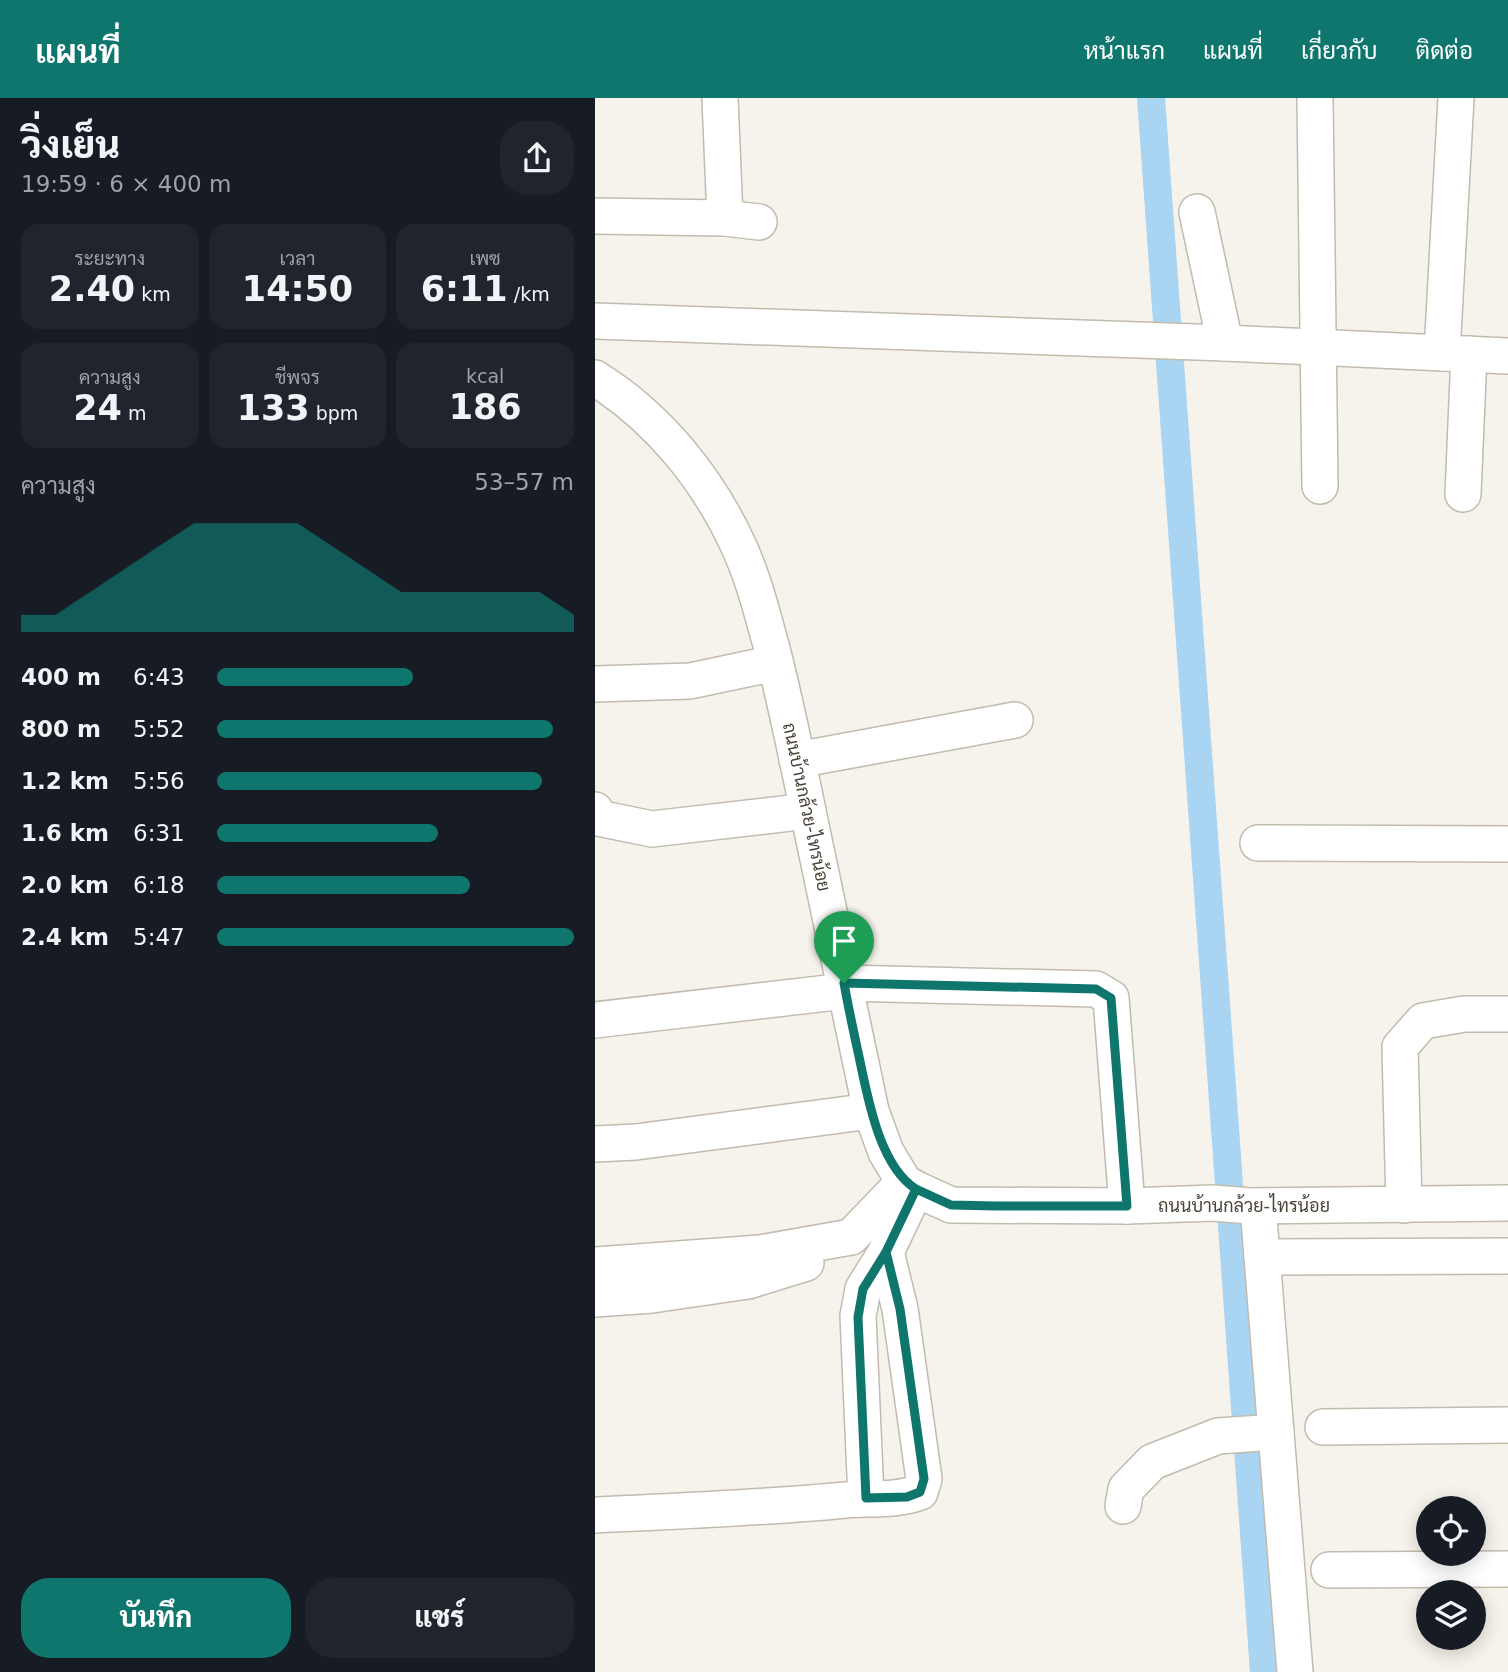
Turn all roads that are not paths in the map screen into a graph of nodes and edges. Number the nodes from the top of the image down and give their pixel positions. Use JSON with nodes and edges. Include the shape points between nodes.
{"nodes":[{"id":1,"x":720,"y":98,"type":"edge"},
{"id":2,"x":1315,"y":98,"type":"edge"},
{"id":3,"x":1456,"y":98,"type":"edge"},
{"id":4,"x":1197,"y":212,"type":"dead end"},
{"id":5,"x":595,"y":216,"type":"edge"},
{"id":6,"x":595,"y":321,"type":"edge"},
{"id":7,"x":1224,"y":343,"type":"junction"},
{"id":8,"x":1318,"y":347,"type":"junction"},
{"id":9,"x":1456,"y":353,"type":"junction"},
{"id":10,"x":1508,"y":356,"type":"edge"},
{"id":11,"x":595,"y":378,"type":"edge"},
{"id":12,"x":1320,"y":486,"type":"dead end"},
{"id":13,"x":1463,"y":494,"type":"dead end"},
{"id":14,"x":775,"y":663,"type":"junction"},
{"id":15,"x":595,"y":684,"type":"edge"},
{"id":16,"x":1016,"y":720,"type":"dead end"},
{"id":17,"x":797,"y":760,"type":"junction"},
{"id":18,"x":595,"y":810,"type":"edge"},
{"id":19,"x":808,"y":811,"type":"junction"},
{"id":20,"x":1258,"y":844,"type":"dead end"},
{"id":21,"x":1508,"y":844,"type":"edge"},
{"id":22,"x":845,"y":987,"type":"junction"},
{"id":23,"x":1508,"y":1014,"type":"edge"},
{"id":24,"x":595,"y":1020,"type":"edge"},
{"id":25,"x":871,"y":1111,"type":"junction"},
{"id":26,"x":595,"y":1144,"type":"edge"},
{"id":27,"x":910,"y":1185,"type":"junction"},
{"id":28,"x":1508,"y":1203,"type":"edge"},
{"id":29,"x":1404,"y":1205,"type":"junction"},
{"id":30,"x":1127,"y":1206,"type":"junction"},
{"id":31,"x":1254,"y":1206,"type":"junction"},
{"id":32,"x":851,"y":1237,"type":"junction"},
{"id":33,"x":886,"y":1252,"type":"junction"},
{"id":34,"x":1508,"y":1256,"type":"edge"},
{"id":35,"x":1262,"y":1257,"type":"junction"},
{"id":36,"x":595,"y":1265,"type":"edge"},
{"id":37,"x":595,"y":1299,"type":"edge"},
{"id":38,"x":1508,"y":1425,"type":"edge"},
{"id":39,"x":1323,"y":1427,"type":"dead end"},
{"id":40,"x":1270,"y":1432,"type":"junction"},
{"id":41,"x":866,"y":1498,"type":"junction"},
{"id":42,"x":1123,"y":1506,"type":"dead end"},
{"id":43,"x":595,"y":1515,"type":"edge"},
{"id":44,"x":1508,"y":1569,"type":"edge"},
{"id":45,"x":1329,"y":1570,"type":"dead end"},
{"id":46,"x":1295,"y":1672,"type":"edge"}],
"edges":[{"from":1,"to":5,"type":"street","via":[[742,220]]},
{"from":2,"to":8,"type":"street"},
{"from":3,"to":9,"type":"street"},
{"from":4,"to":7,"type":"street"},
{"from":6,"to":7,"type":"street"},
{"from":7,"to":8,"type":"street"},
{"from":8,"to":9,"type":"street"},
{"from":8,"to":12,"type":"street"},
{"from":9,"to":10,"type":"street"},
{"from":9,"to":13,"type":"street"},
{"from":11,"to":14,"type":"street","name":"ถนนบ้านกล้วย-ไทรน้อย","via":[[647,418],[681,452],[711,496],[740,549]]},
{"from":14,"to":15,"type":"street","via":[[690,681]]},
{"from":14,"to":17,"type":"street","name":"ถนนบ้านกล้วย-ไทรน้อย"},
{"from":16,"to":17,"type":"street"},
{"from":17,"to":19,"type":"street","name":"ถนนบ้านกล้วย-ไทรน้อย"},
{"from":18,"to":19,"type":"street","via":[[598,818],[652,830]]},
{"from":19,"to":22,"type":"street","name":"ถนนบ้านกล้วย-ไทรน้อย"},
{"from":20,"to":21,"type":"street"},
{"from":22,"to":24,"type":"street"},
{"from":22,"to":25,"type":"street","name":"ถนนบ้านกล้วย-ไทรน้อย"},
{"from":22,"to":30,"type":"street","via":[[1096,989],[1111,998]]},
{"from":23,"to":29,"type":"street","via":[[1464,1014],[1423,1021],[1400,1046]]},
{"from":25,"to":26,"type":"street"},
{"from":25,"to":27,"type":"street","name":"ถนนบ้านกล้วย-ไทรน้อย","via":[[886,1152]]},
{"from":27,"to":30,"type":"street","name":"ถนนบ้านกล้วย-ไทรน้อย","via":[[951,1205]]},
{"from":27,"to":32,"type":"street"},
{"from":27,"to":33,"type":"street"},
{"from":28,"to":29,"type":"street","name":"ถนนบ้านกล้วย-ไทรน้อย"},
{"from":29,"to":31,"type":"street","name":"ถนนบ้านกล้วย-ไทรน้อย"},
{"from":30,"to":31,"type":"street","name":"ถนนบ้านกล้วย-ไทรน้อย"},
{"from":31,"to":35,"type":"street"},
{"from":32,"to":36,"type":"street","via":[[759,1253]]},
{"from":32,"to":37,"type":"street","via":[[813,1261],[748,1281]]},
{"from":33,"to":41,"type":"street","via":[[863,1289],[858,1317]]},
{"from":33,"to":41,"type":"street","via":[[900,1309],[924,1479],[920,1492],[907,1497]]},
{"from":34,"to":35,"type":"street"},
{"from":35,"to":40,"type":"street"},
{"from":38,"to":39,"type":"street"},
{"from":40,"to":42,"type":"street","via":[[1218,1436],[1152,1462],[1126,1489]]},
{"from":40,"to":46,"type":"street"},
{"from":41,"to":43,"type":"street"},
{"from":44,"to":45,"type":"street"}]}
